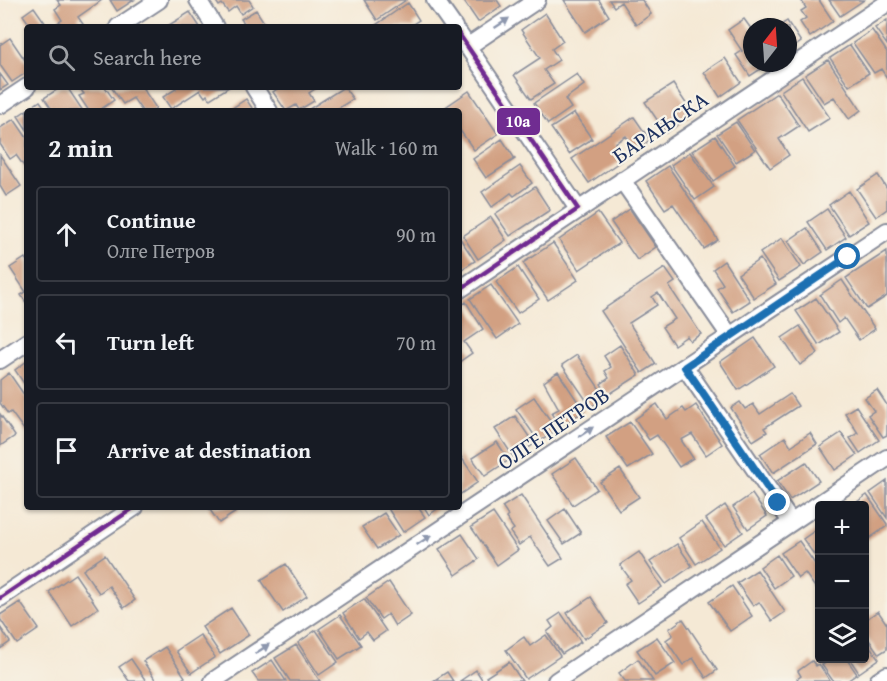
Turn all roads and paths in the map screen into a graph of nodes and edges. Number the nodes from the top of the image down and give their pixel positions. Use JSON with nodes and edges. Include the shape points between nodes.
{"nodes":[{"id":1,"x":159,"y":0,"type":"edge"},
{"id":2,"x":198,"y":0,"type":"edge"},
{"id":3,"x":435,"y":0,"type":"edge"},
{"id":4,"x":537,"y":0,"type":"edge"},
{"id":5,"x":887,"y":3,"type":"edge"},
{"id":6,"x":123,"y":24,"type":"edge"},
{"id":7,"x":213,"y":24,"type":"edge"},
{"id":8,"x":452,"y":24,"type":"edge"},
{"id":9,"x":463,"y":41,"type":"edge"},
{"id":10,"x":24,"y":89,"type":"edge"},
{"id":11,"x":256,"y":90,"type":"edge"},
{"id":12,"x":0,"y":105,"type":"edge"},
{"id":13,"x":267,"y":108,"type":"edge"},
{"id":14,"x":622,"y":180,"type":"junction"},
{"id":15,"x":579,"y":209,"type":"junction"},
{"id":16,"x":887,"y":231,"type":"edge"},
{"id":17,"x":462,"y":288,"type":"edge"},
{"id":18,"x":729,"y":336,"type":"junction"},
{"id":19,"x":24,"y":344,"type":"edge"},
{"id":20,"x":0,"y":360,"type":"edge"},
{"id":21,"x":685,"y":367,"type":"junction"},
{"id":22,"x":887,"y":458,"type":"edge"},
{"id":23,"x":131,"y":510,"type":"edge"},
{"id":24,"x":791,"y":522,"type":"junction"},
{"id":25,"x":0,"y":598,"type":"edge"},
{"id":26,"x":887,"y":675,"type":"edge"},
{"id":27,"x":213,"y":681,"type":"edge"},
{"id":28,"x":556,"y":681,"type":"edge"},
{"id":29,"x":878,"y":681,"type":"edge"}],
"edges":[{"from":1,"to":6,"type":"street"},
{"from":2,"to":7,"type":"street"},
{"from":3,"to":8,"type":"street"},
{"from":9,"to":4,"type":"street","one_way":true},
{"from":5,"to":14,"type":"street","name":"БАРАЊСКА"},
{"from":9,"to":15,"type":"street"},
{"from":10,"to":12,"type":"street"},
{"from":11,"to":13,"type":"street"},
{"from":14,"to":15,"type":"street","name":"БАРАЊСКА"},
{"from":14,"to":18,"type":"street"},
{"from":15,"to":17,"type":"street","name":"БАРАЊСКА"},
{"from":16,"to":18,"type":"street","name":"ОЛГЕ ПЕТРОВ"},
{"from":18,"to":21,"type":"street","name":"ОЛГЕ ПЕТРОВ"},
{"from":19,"to":20,"type":"street"},
{"from":21,"to":24,"type":"street"},
{"from":27,"to":21,"type":"street","name":"ОЛГЕ ПЕТРОВ","one_way":true},
{"from":22,"to":24,"type":"street"},
{"from":23,"to":25,"type":"street"},
{"from":24,"to":28,"type":"street"},
{"from":26,"to":29,"type":"street"}]}
